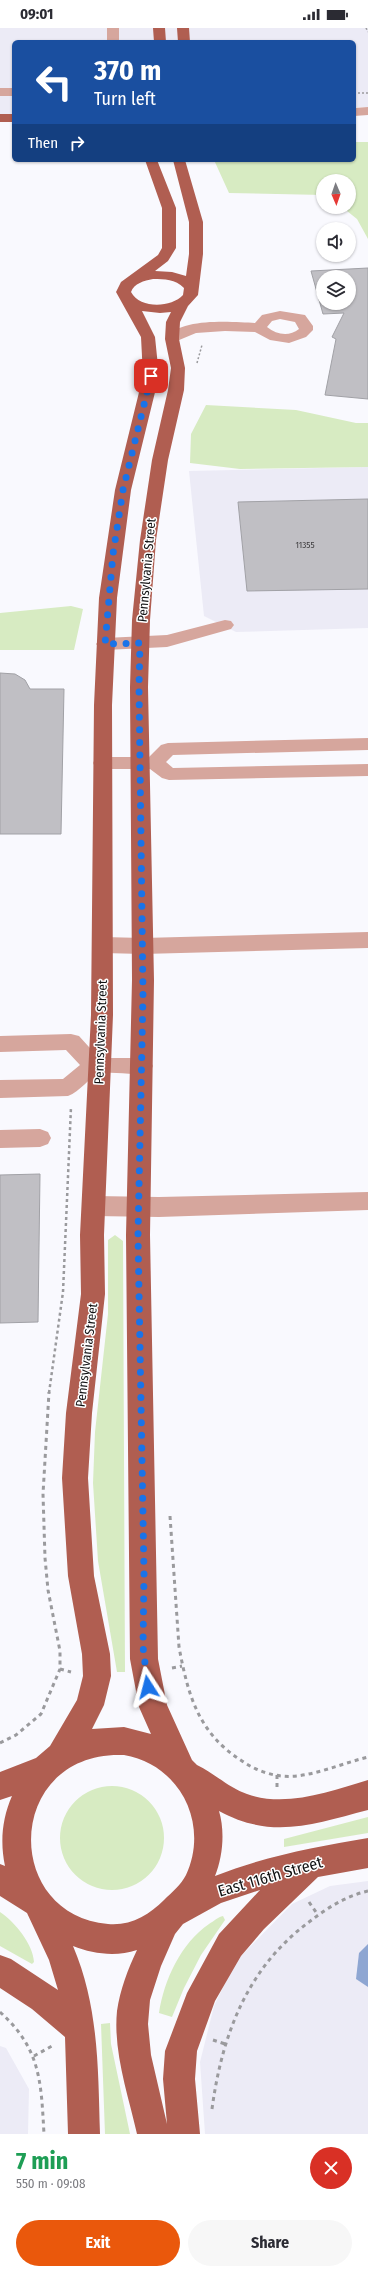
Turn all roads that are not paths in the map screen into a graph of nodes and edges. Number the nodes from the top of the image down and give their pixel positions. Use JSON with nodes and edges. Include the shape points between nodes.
{"nodes":[{"id":1,"x":113,"y":28,"type":"edge"},
{"id":2,"x":160,"y":28,"type":"edge"},
{"id":3,"x":183,"y":28,"type":"edge"},
{"id":4,"x":113,"y":40,"type":"edge"},
{"id":5,"x":160,"y":40,"type":"edge"},
{"id":6,"x":184,"y":40,"type":"edge"},
{"id":7,"x":0,"y":92,"type":"edge"},
{"id":8,"x":12,"y":92,"type":"edge"},
{"id":9,"x":368,"y":111,"type":"edge"},
{"id":10,"x":356,"y":112,"type":"edge"},
{"id":11,"x":0,"y":118,"type":"edge"},
{"id":12,"x":12,"y":118,"type":"edge"},
{"id":13,"x":152,"y":162,"type":"edge"},
{"id":14,"x":180,"y":162,"type":"edge"},
{"id":15,"x":137,"y":278,"type":"junction"},
{"id":16,"x":191,"y":288,"type":"junction"},
{"id":17,"x":131,"y":303,"type":"junction"},
{"id":18,"x":181,"y":305,"type":"junction"},
{"id":19,"x":204,"y":326,"type":"junction"},
{"id":20,"x":259,"y":328,"type":"dead end"},
{"id":21,"x":172,"y":338,"type":"junction"},
{"id":22,"x":225,"y":625,"type":"dead end"},
{"id":23,"x":140,"y":643,"type":"junction"},
{"id":24,"x":105,"y":644,"type":"junction"},
{"id":25,"x":368,"y":744,"type":"edge"},
{"id":26,"x":147,"y":762,"type":"junction"},
{"id":27,"x":102,"y":763,"type":"junction"},
{"id":28,"x":368,"y":770,"type":"edge"},
{"id":29,"x":368,"y":940,"type":"edge"},
{"id":30,"x":103,"y":945,"type":"junction"},
{"id":31,"x":143,"y":946,"type":"junction"},
{"id":32,"x":0,"y":1044,"type":"edge"},
{"id":33,"x":97,"y":1066,"type":"junction"},
{"id":34,"x":142,"y":1066,"type":"junction"},
{"id":35,"x":0,"y":1089,"type":"edge"},
{"id":36,"x":40,"y":1138,"type":"dead end"},
{"id":37,"x":0,"y":1139,"type":"edge"},
{"id":38,"x":368,"y":1201,"type":"edge"},
{"id":39,"x":94,"y":1206,"type":"junction"},
{"id":40,"x":139,"y":1207,"type":"junction"},
{"id":41,"x":53,"y":1763,"type":"junction"},
{"id":42,"x":184,"y":1772,"type":"junction"},
{"id":43,"x":0,"y":1786,"type":"edge"},
{"id":44,"x":368,"y":1795,"type":"edge"},
{"id":45,"x":368,"y":1853,"type":"edge"},
{"id":46,"x":312,"y":1862,"type":"junction"},
{"id":47,"x":0,"y":1879,"type":"edge"},
{"id":48,"x":37,"y":1904,"type":"junction"},
{"id":49,"x":172,"y":1915,"type":"junction"},
{"id":50,"x":0,"y":1970,"type":"edge"},
{"id":51,"x":80,"y":2029,"type":"junction"},
{"id":52,"x":84,"y":2134,"type":"edge"},
{"id":53,"x":153,"y":2134,"type":"edge"},
{"id":54,"x":184,"y":2134,"type":"edge"}],
"edges":[{"from":1,"to":4,"type":"street"},
{"from":2,"to":5,"type":"main road"},
{"from":3,"to":6,"type":"main road"},
{"from":7,"to":8,"type":"street"},
{"from":9,"to":10,"type":"street"},
{"from":11,"to":12,"type":"main road"},
{"from":13,"to":15,"type":"main road","via":[[168,208],[169,248],[163,258]]},
{"from":14,"to":16,"type":"main road","via":[[196,222],[195,267]]},
{"from":15,"to":16,"type":"main road","via":[[153,275],[175,277],[184,280]]},
{"from":15,"to":17,"type":"main road","name":"Pennsylvania Street","via":[[126,284],[123,290],[123,296]]},
{"from":16,"to":18,"type":"main road","name":"Pennsylvania Street","via":[[191,297]]},
{"from":17,"to":18,"type":"main road","via":[[156,309]]},
{"from":17,"to":24,"type":"main road","name":"Pennsylvania Street","via":[[148,337],[151,376],[123,490],[113,554]]},
{"from":18,"to":19,"type":"street"},
{"from":18,"to":21,"type":"main road","name":"Pennsylvania Street","via":[[173,322]]},
{"from":19,"to":20,"type":"street"},
{"from":19,"to":21,"type":"street","via":[[191,328]]},
{"from":21,"to":23,"type":"main road","name":"Pennsylvania Street","via":[[178,368],[176,390],[153,500]]},
{"from":22,"to":23,"type":"street","via":[[189,636]]},
{"from":23,"to":24,"type":"street"},
{"from":23,"to":26,"type":"main road","name":"Pennsylvania Street"},
{"from":24,"to":27,"type":"main road","name":"Pennsylvania Street"},
{"from":25,"to":26,"type":"street","via":[[168,749]]},
{"from":26,"to":27,"type":"street"},
{"from":26,"to":28,"type":"street","via":[[169,774]]},
{"from":26,"to":31,"type":"main road","name":"Pennsylvania Street"},
{"from":27,"to":30,"type":"main road","name":"Pennsylvania Street"},
{"from":29,"to":31,"type":"street"},
{"from":30,"to":31,"type":"street"},
{"from":30,"to":33,"type":"main road","name":"Pennsylvania Street"},
{"from":31,"to":34,"type":"main road","name":"Pennsylvania Street"},
{"from":32,"to":33,"type":"street","via":[[71,1042]]},
{"from":33,"to":34,"type":"street"},
{"from":33,"to":35,"type":"street","via":[[68,1087]]},
{"from":33,"to":39,"type":"main road","name":"Pennsylvania Street"},
{"from":34,"to":40,"type":"main road","name":"Pennsylvania Street"},
{"from":36,"to":37,"type":"street"},
{"from":38,"to":40,"type":"street"},
{"from":39,"to":40,"type":"street"},
{"from":39,"to":41,"type":"main road","name":"Pennsylvania Street","via":[[93,1294],[79,1413],[75,1494],[81,1576],[96,1654],[97,1676],[90,1705]]},
{"from":40,"to":42,"type":"main road","name":"Pennsylvania Street","via":[[144,1659],[153,1707]]},
{"from":41,"to":42,"type":"main road","via":[[72,1749],[101,1740],[130,1741],[158,1751]]},
{"from":41,"to":43,"type":"main road"},
{"from":41,"to":48,"type":"main road","via":[[31,1787],[16,1830],[16,1854],[22,1877]]},
{"from":42,"to":44,"type":"main road","via":[[238,1805],[268,1813],[308,1811]]},
{"from":42,"to":49,"type":"main road","name":"Pennsylvania Street","via":[[200,1798],[206,1819],[207,1852],[197,1885]]},
{"from":45,"to":46,"type":"main road","name":"East 116th Street"},
{"from":46,"to":49,"type":"main road","name":"East 116th Street","via":[[212,1892]]},
{"from":46,"to":54,"type":"main road","via":[[253,1918],[230,1945],[202,1993],[181,2051],[179,2079]]},
{"from":47,"to":48,"type":"main road"},
{"from":48,"to":49,"type":"main road","name":"East 116th Street","via":[[65,1928],[79,1934],[110,1940],[140,1934]]},
{"from":48,"to":51,"type":"main road","via":[[70,1976]]},
{"from":49,"to":53,"type":"main road","via":[[141,1977],[132,2018],[134,2044]]},
{"from":50,"to":51,"type":"main road","via":[[43,1998]]},
{"from":51,"to":52,"type":"main road"}]}
